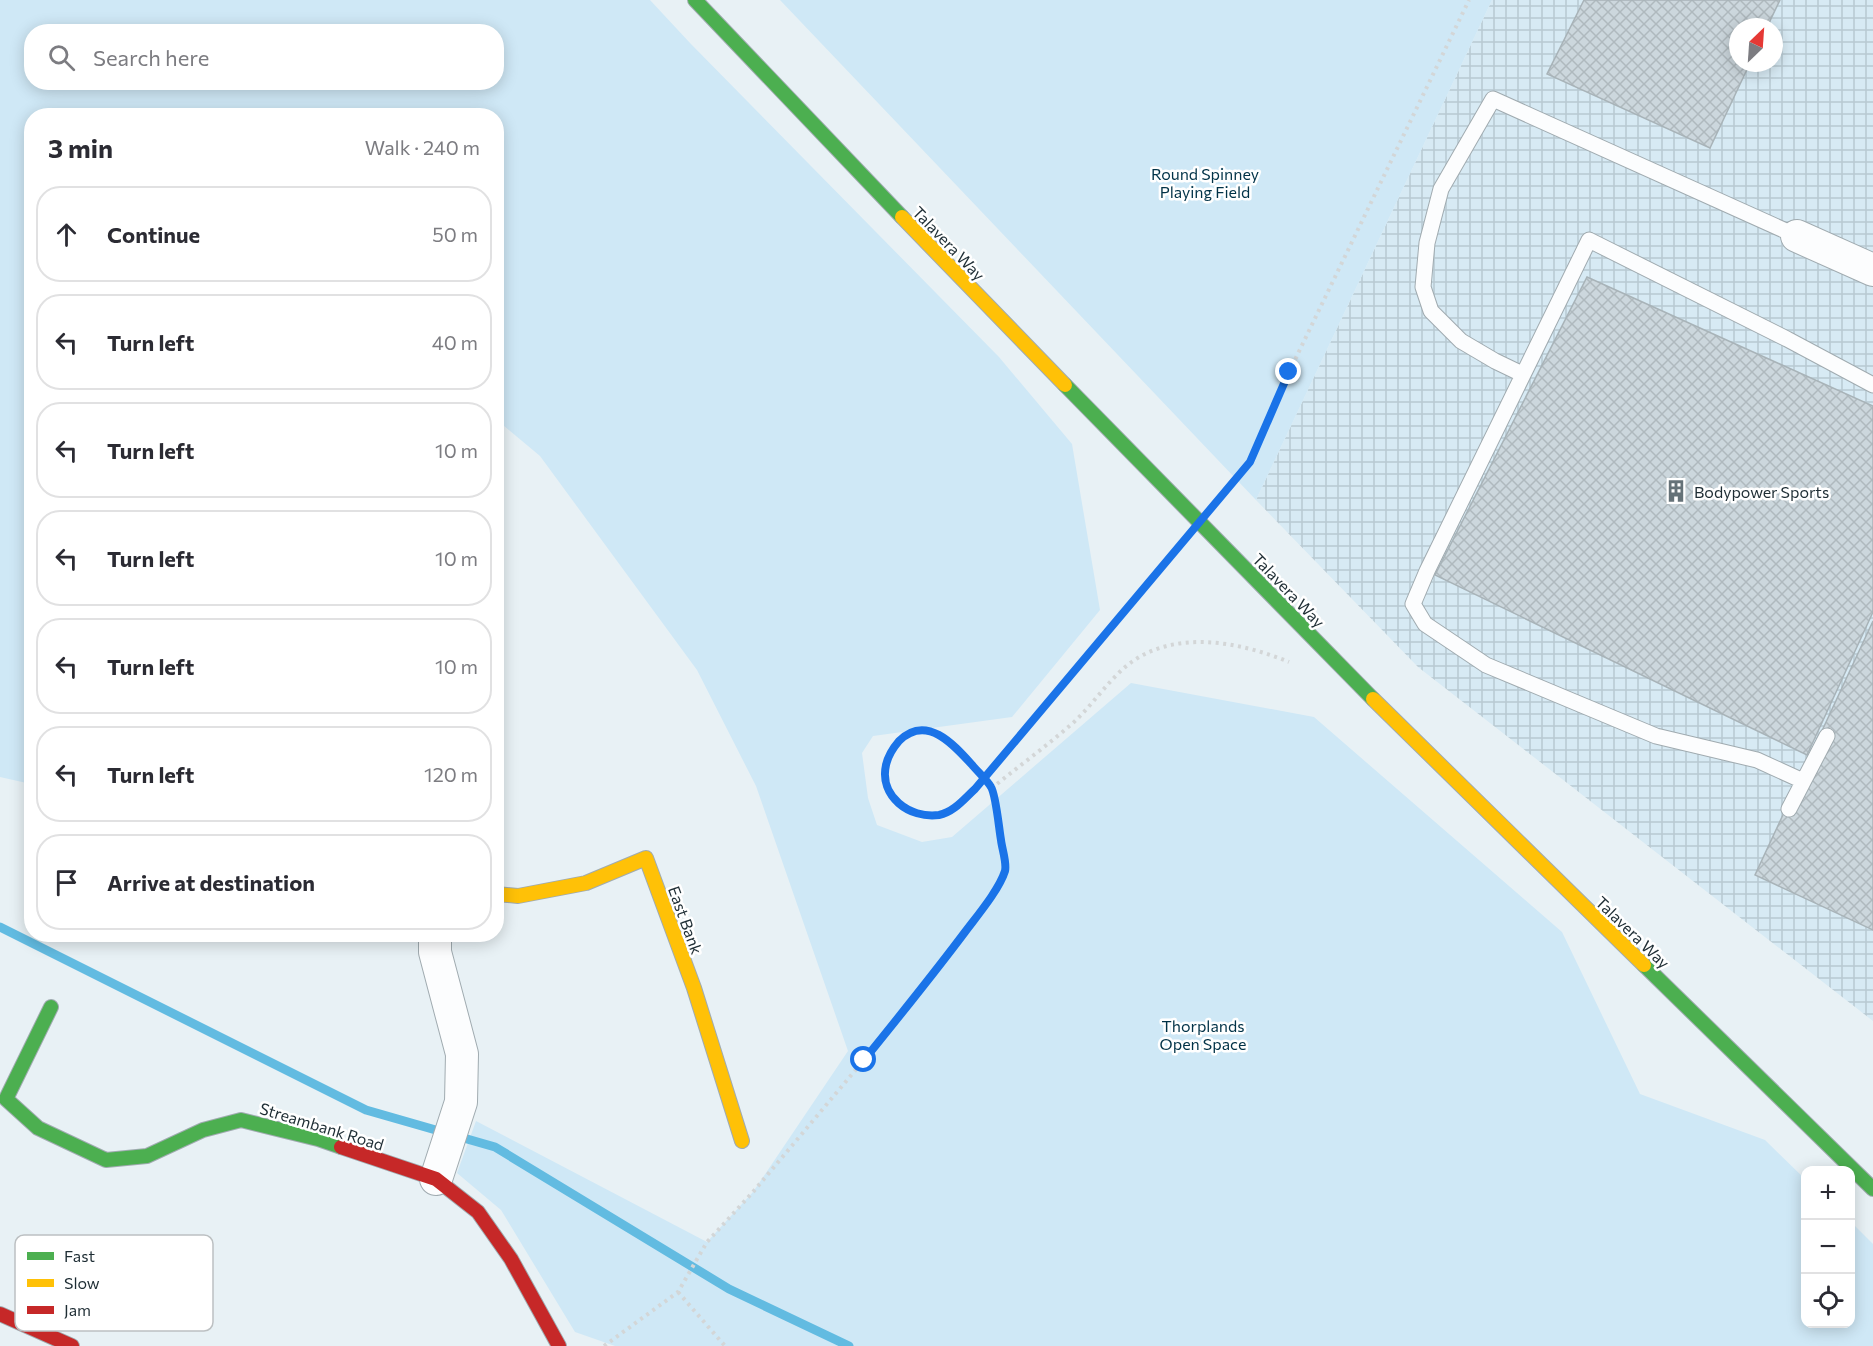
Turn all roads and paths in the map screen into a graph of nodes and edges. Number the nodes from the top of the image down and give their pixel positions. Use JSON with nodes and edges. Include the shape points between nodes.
{"nodes":[{"id":1,"x":695,"y":0,"type":"edge"},
{"id":2,"x":1468,"y":0,"type":"edge"},
{"id":3,"x":1797,"y":236,"type":"joint"},
{"id":4,"x":1873,"y":270,"type":"edge"},
{"id":5,"x":1522,"y":374,"type":"junction"},
{"id":6,"x":1873,"y":385,"type":"edge"},
{"id":7,"x":1299,"y":667,"type":"dead end"},
{"id":8,"x":1827,"y":736,"type":"dead end"},
{"id":9,"x":1803,"y":781,"type":"junction"},
{"id":10,"x":992,"y":788,"type":"junction"},
{"id":11,"x":1789,"y":809,"type":"dead end"},
{"id":12,"x":504,"y":895,"type":"edge"},
{"id":13,"x":435,"y":942,"type":"edge"},
{"id":14,"x":51,"y":1007,"type":"dead end"},
{"id":15,"x":742,"y":1141,"type":"dead end"},
{"id":16,"x":436,"y":1179,"type":"junction"},
{"id":17,"x":1873,"y":1189,"type":"edge"},
{"id":18,"x":678,"y":1292,"type":"junction"},
{"id":19,"x":0,"y":1314,"type":"edge"},
{"id":20,"x":15,"y":1321,"type":"edge"},
{"id":21,"x":38,"y":1331,"type":"edge"},
{"id":22,"x":72,"y":1346,"type":"edge"},
{"id":23,"x":559,"y":1346,"type":"edge"},
{"id":24,"x":604,"y":1346,"type":"edge"},
{"id":25,"x":725,"y":1346,"type":"edge"}],
"edges":[{"from":1,"to":17,"type":"main road","name":"Talavera Way","via":[[963,281],[1399,726]]},
{"from":2,"to":10,"type":"path","bridge":true,"via":[[1289,372],[1250,462],[975,789],[955,808],[940,815],[907,810],[894,800],[885,776],[895,745],[904,736],[926,731],[954,744],[967,759]]},
{"from":3,"to":4,"type":"street"},
{"from":3,"to":5,"type":"lane","via":[[1493,99],[1441,189],[1427,243],[1423,287],[1431,311],[1461,341]]},
{"from":5,"to":6,"type":"lane","via":[[1589,240]]},
{"from":5,"to":9,"type":"lane","via":[[1413,604],[1425,624],[1486,665],[1656,736],[1757,760]]},
{"from":7,"to":10,"type":"path","via":[[1265,652],[1214,643],[1188,642],[1143,654],[1123,669],[1075,721]]},
{"from":8,"to":9,"type":"lane"},
{"from":9,"to":11,"type":"lane"},
{"from":10,"to":18,"type":"path","via":[[1005,870],[986,904],[864,1060],[707,1242]]},
{"from":12,"to":15,"type":"main road","name":"East Bank","via":[[518,896],[586,883],[646,858],[694,988]]},
{"from":13,"to":16,"type":"street","via":[[462,1054],[461,1101]]},
{"from":14,"to":16,"type":"main road","name":"Streambank Road","via":[[6,1099],[38,1128],[106,1160],[147,1156],[203,1130],[241,1120],[318,1139]]},
{"from":16,"to":23,"type":"main road","name":"Streambank Road","via":[[478,1212],[510,1259]]},
{"from":18,"to":24,"type":"path"},
{"from":18,"to":25,"type":"path"},
{"from":19,"to":20,"type":"main road"},
{"from":21,"to":22,"type":"main road"}]}
